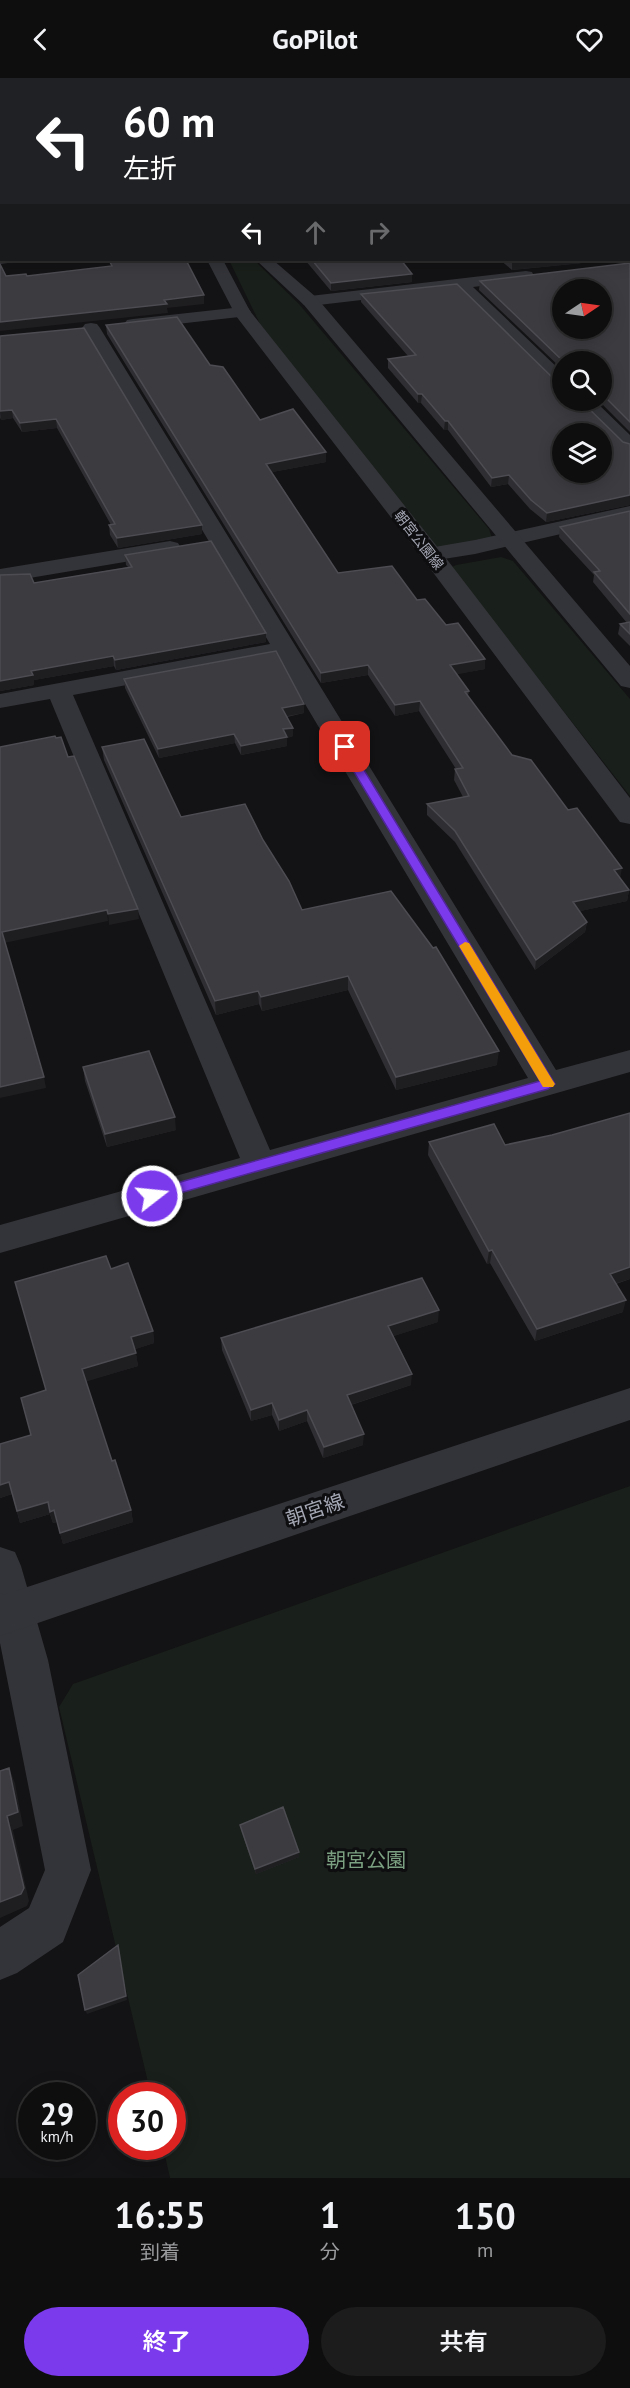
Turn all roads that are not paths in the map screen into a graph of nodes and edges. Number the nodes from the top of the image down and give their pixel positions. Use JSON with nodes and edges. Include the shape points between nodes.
{"nodes":[{"id":1,"x":216,"y":261,"type":"edge"},
{"id":2,"x":265,"y":261,"type":"edge"},
{"id":3,"x":542,"y":274,"type":"edge"},
{"id":4,"x":460,"y":284,"type":"junction"},
{"id":5,"x":310,"y":301,"type":"junction"},
{"id":6,"x":242,"y":312,"type":"junction"},
{"id":7,"x":552,"y":372,"type":"edge"},
{"id":8,"x":593,"y":411,"type":"edge"},
{"id":9,"x":630,"y":446,"type":"edge"},
{"id":10,"x":630,"y":512,"type":"edge"},
{"id":11,"x":509,"y":539,"type":"junction"},
{"id":12,"x":219,"y":540,"type":"junction"},
{"id":13,"x":0,"y":551,"type":"edge"},
{"id":14,"x":431,"y":554,"type":"junction"},
{"id":15,"x":5,"y":576,"type":"edge"},
{"id":16,"x":285,"y":648,"type":"junction"},
{"id":17,"x":630,"y":681,"type":"edge"},
{"id":18,"x":59,"y":690,"type":"junction"},
{"id":19,"x":0,"y":701,"type":"edge"},
{"id":20,"x":630,"y":816,"type":"edge"},
{"id":21,"x":630,"y":1061,"type":"edge"},
{"id":22,"x":548,"y":1084,"type":"junction"},
{"id":23,"x":260,"y":1165,"type":"junction"},
{"id":24,"x":0,"y":1239,"type":"edge"},
{"id":25,"x":630,"y":1404,"type":"edge"},
{"id":26,"x":0,"y":1566,"type":"edge"},
{"id":27,"x":7,"y":1614,"type":"edge"},
{"id":28,"x":0,"y":1956,"type":"edge"}],
"edges":[{"from":1,"to":6,"type":"street","name":"朝宮公園線"},
{"from":2,"to":5,"type":"street"},
{"from":3,"to":4,"type":"street"},
{"from":4,"to":5,"type":"street"},
{"from":4,"to":7,"type":"street"},
{"from":5,"to":11,"type":"street"},
{"from":6,"to":12,"type":"street","via":[[80,330]]},
{"from":6,"to":14,"type":"street","name":"朝宮公園線"},
{"from":8,"to":9,"type":"street"},
{"from":10,"to":11,"type":"street"},
{"from":11,"to":14,"type":"street"},
{"from":11,"to":17,"type":"street"},
{"from":12,"to":15,"type":"street"},
{"from":12,"to":16,"type":"street"},
{"from":13,"to":15,"type":"street"},
{"from":14,"to":20,"type":"street","name":"朝宮公園線"},
{"from":16,"to":18,"type":"street"},
{"from":16,"to":22,"type":"street"},
{"from":18,"to":19,"type":"street"},
{"from":18,"to":23,"type":"street"},
{"from":21,"to":22,"type":"street"},
{"from":22,"to":23,"type":"street"},
{"from":23,"to":24,"type":"street"},
{"from":25,"to":27,"type":"street","name":"朝宮線"},
{"from":26,"to":27,"type":"street"},
{"from":27,"to":28,"type":"street","via":[[26,1660],[68,1870],[46,1925]]}]}
